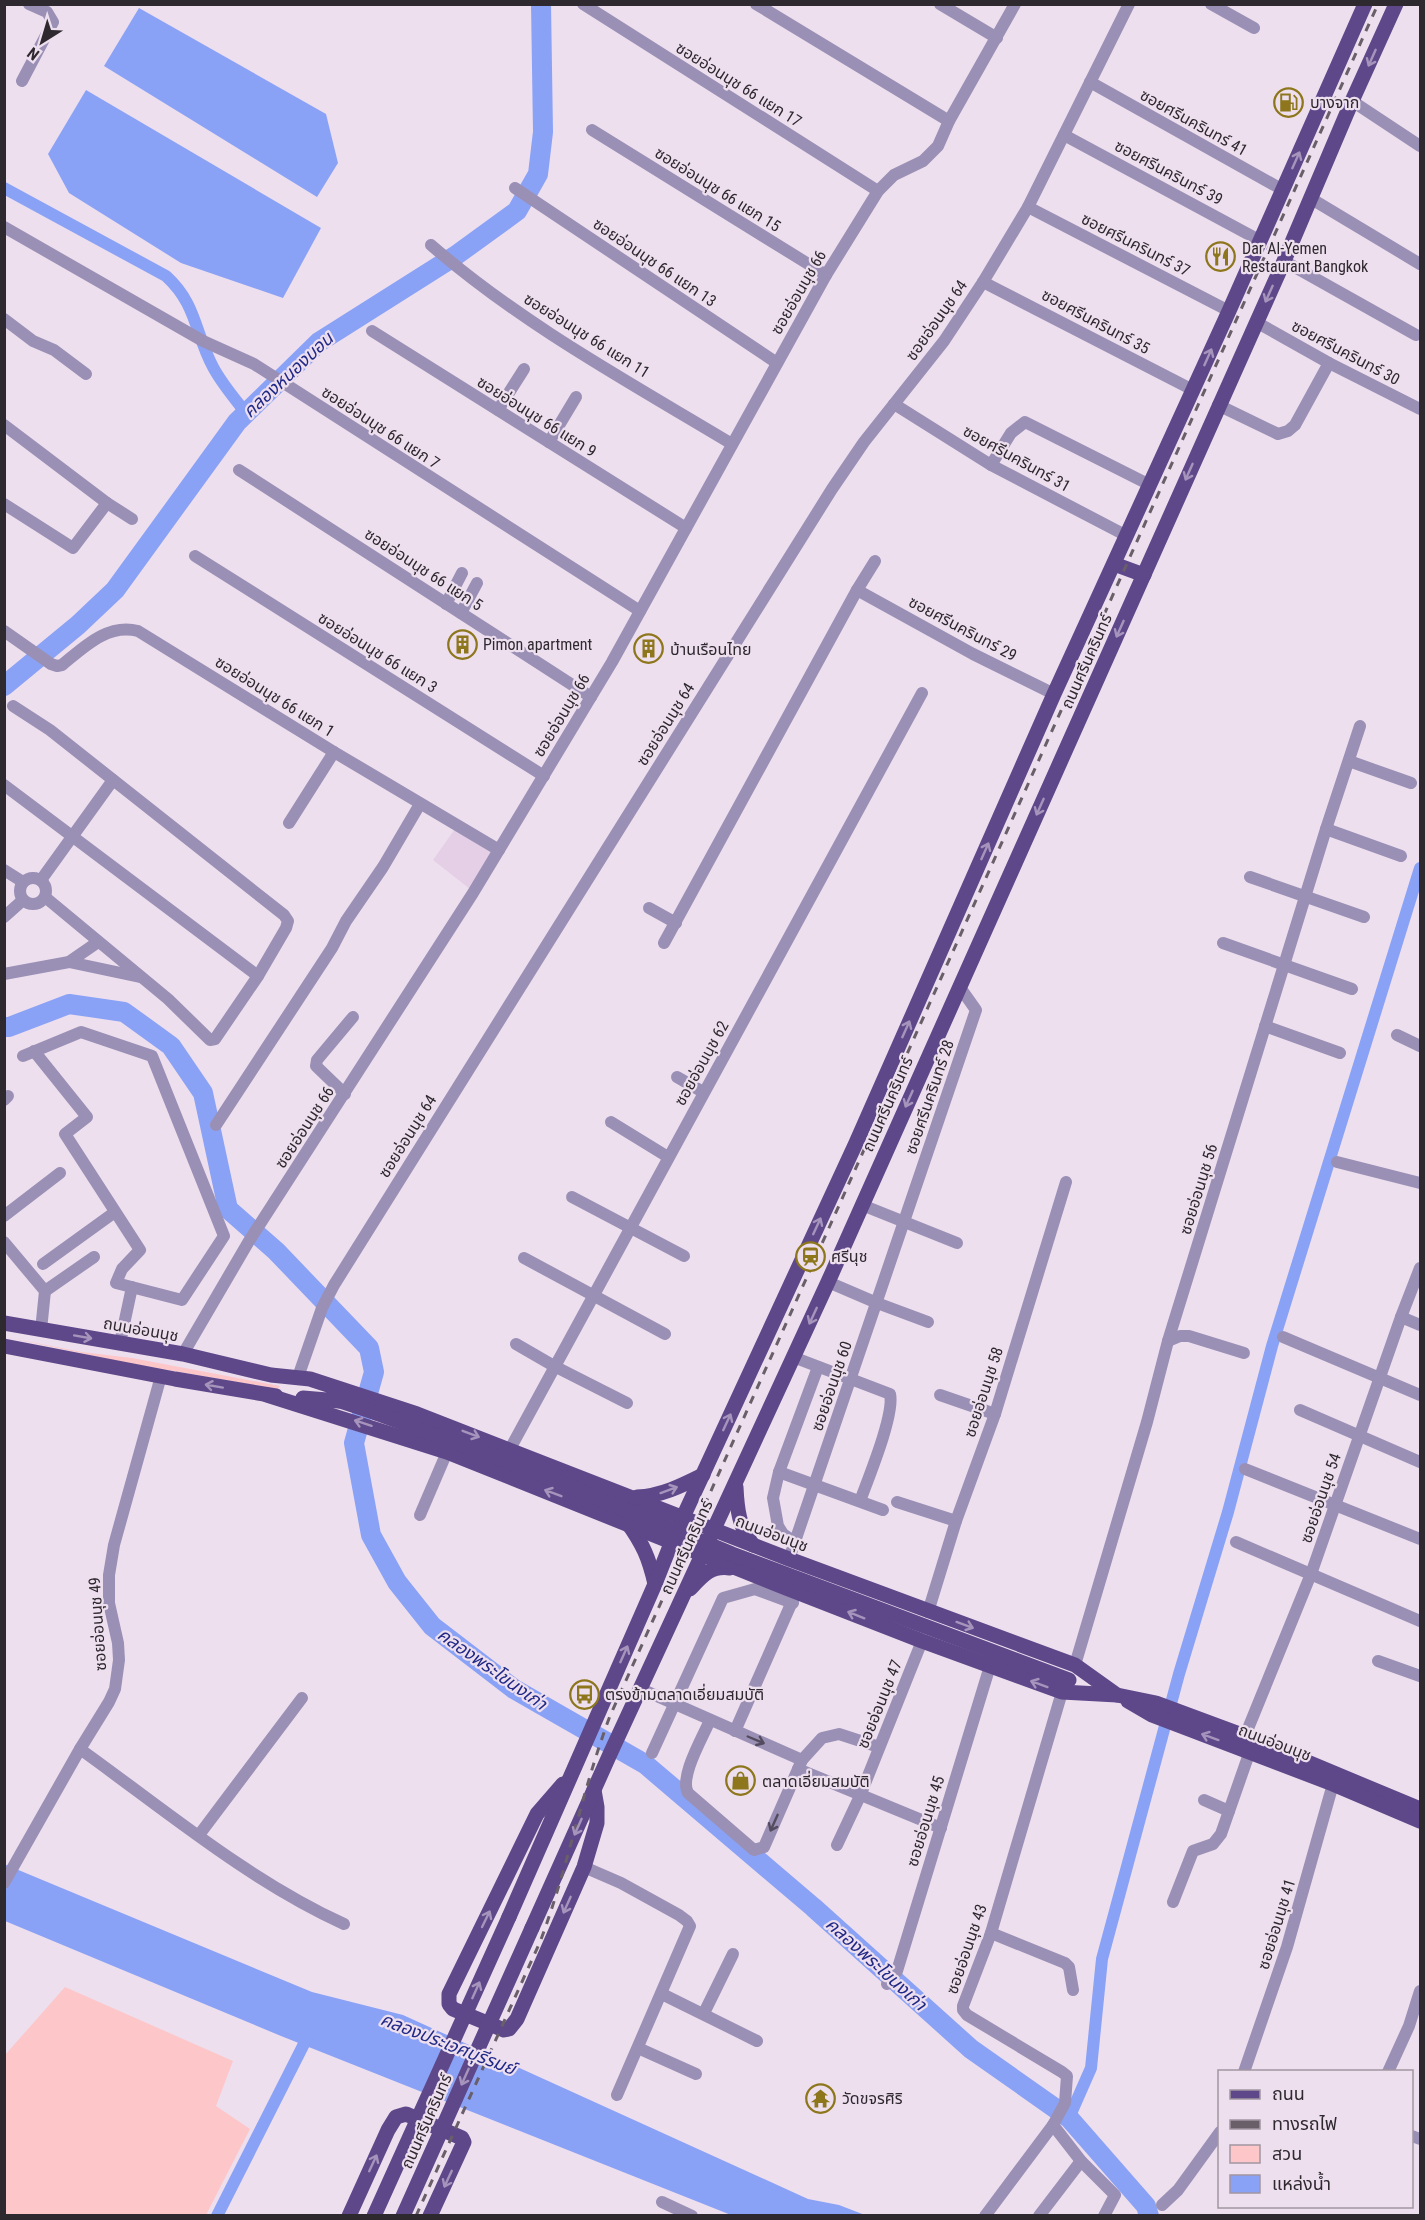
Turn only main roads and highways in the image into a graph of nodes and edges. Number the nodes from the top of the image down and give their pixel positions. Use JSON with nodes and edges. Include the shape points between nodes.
{"nodes":[{"id":1,"x":1365,"y":4,"type":"edge"},
{"id":2,"x":1396,"y":4,"type":"edge"},
{"id":3,"x":1114,"y":564,"type":"junction"},
{"id":4,"x":1144,"y":575,"type":"junction"},
{"id":5,"x":4,"y":1323,"type":"edge"},
{"id":6,"x":4,"y":1346,"type":"edge"},
{"id":7,"x":271,"y":1375,"type":"junction"},
{"id":8,"x":267,"y":1395,"type":"junction"},
{"id":9,"x":339,"y":1401,"type":"junction"},
{"id":10,"x":703,"y":1476,"type":"junction"},
{"id":11,"x":596,"y":1483,"type":"junction"},
{"id":12,"x":735,"y":1484,"type":"junction"},
{"id":13,"x":634,"y":1497,"type":"junction"},
{"id":14,"x":587,"y":1506,"type":"junction"},
{"id":15,"x":683,"y":1518,"type":"junction"},
{"id":16,"x":627,"y":1522,"type":"junction"},
{"id":17,"x":714,"y":1529,"type":"junction"},
{"id":18,"x":672,"y":1541,"type":"junction"},
{"id":19,"x":753,"y":1545,"type":"junction"},
{"id":20,"x":702,"y":1554,"type":"junction"},
{"id":21,"x":789,"y":1559,"type":"junction"},
{"id":22,"x":742,"y":1570,"type":"junction"},
{"id":23,"x":655,"y":1584,"type":"junction"},
{"id":24,"x":782,"y":1586,"type":"junction"},
{"id":25,"x":682,"y":1598,"type":"junction"},
{"id":26,"x":1065,"y":1686,"type":"junction"},
{"id":27,"x":1117,"y":1695,"type":"junction"},
{"id":28,"x":1246,"y":1745,"type":"junction"},
{"id":29,"x":569,"y":1777,"type":"junction"},
{"id":30,"x":594,"y":1790,"type":"junction"},
{"id":31,"x":1420,"y":1809,"type":"edge"},
{"id":32,"x":1420,"y":1821,"type":"edge"},
{"id":33,"x":349,"y":2216,"type":"edge"},
{"id":34,"x":374,"y":2216,"type":"edge"},
{"id":35,"x":403,"y":2216,"type":"edge"},
{"id":36,"x":430,"y":2216,"type":"edge"}],
"edges":[{"from":3,"to":1,"type":"main road","name":"ถนนศรีนครินทร์","one_way":true},
{"from":2,"to":4,"type":"main road","name":"ถนนศรีนครินทร์","one_way":true},
{"from":3,"to":4,"type":"main road"},
{"from":10,"to":3,"type":"main road","name":"ถนนศรีนครินทร์","one_way":true},
{"from":4,"to":12,"type":"main road","name":"ถนนศรีนครินทร์","one_way":true},
{"from":5,"to":7,"type":"main road","name":"ถนนอ่อนนุช","one_way":true,"via":[[183,1354]]},
{"from":8,"to":6,"type":"main road","name":"ถนนอ่อนนุช","one_way":true},
{"from":7,"to":9,"type":"main road","name":"ถนนอ่อนนุช"},
{"from":7,"to":11,"type":"main road","name":"ถนนอ่อนนุช","one_way":true,"via":[[323,1383],[417,1414]]},
{"from":8,"to":9,"type":"main road","name":"ถนนอ่อนนุช"},
{"from":14,"to":8,"type":"main road","name":"ถนนอ่อนนุช","one_way":true,"via":[[411,1439]]},
{"from":9,"to":26,"type":"main road","name":"ถนนอ่อนนุช","bridge":true,"via":[[443,1437]]},
{"from":13,"to":10,"type":"main road","one_way":true,"via":[[653,1496]]},
{"from":10,"to":15,"type":"main road","name":"ถนนศรีนครินทร์"},
{"from":11,"to":13,"type":"main road","name":"ถนนอ่อนนุช"},
{"from":11,"to":14,"type":"main road","via":[[603,1498]]},
{"from":12,"to":17,"type":"main road","name":"ถนนศรีนครินทร์"},
{"from":12,"to":19,"type":"main road","via":[[737,1514]]},
{"from":13,"to":15,"type":"main road","name":"ถนนอ่อนนุช"},
{"from":14,"to":16,"type":"main road","name":"ถนนอ่อนนุช"},
{"from":15,"to":17,"type":"main road","name":"ถนนอ่อนนุช"},
{"from":15,"to":18,"type":"main road","name":"ถนนศรีนครินทร์"},
{"from":16,"to":18,"type":"main road","name":"ถนนอ่อนนุช"},
{"from":16,"to":23,"type":"main road","via":[[649,1558]]},
{"from":17,"to":19,"type":"main road","name":"ถนนอ่อนนุช"},
{"from":17,"to":20,"type":"main road","name":"ถนนศรีนครินทร์"},
{"from":18,"to":20,"type":"main road","name":"ถนนอ่อนนุช"},
{"from":18,"to":23,"type":"main road","name":"ถนนศรีนครินทร์"},
{"from":19,"to":21,"type":"main road","name":"ถนนอ่อนนุช"},
{"from":20,"to":22,"type":"main road","name":"ถนนอ่อนนุช"},
{"from":20,"to":25,"type":"main road","name":"ถนนศรีนครินทร์"},
{"from":21,"to":24,"type":"main road","via":[[778,1566]]},
{"from":21,"to":27,"type":"main road","name":"ถนนอ่อนนุช","one_way":true,"via":[[1075,1665]]},
{"from":22,"to":24,"type":"main road","name":"ถนนอ่อนนุช"},
{"from":22,"to":25,"type":"main road","via":[[716,1568]]},
{"from":29,"to":23,"type":"main road","name":"ถนนศรีนครินทร์","one_way":true},
{"from":26,"to":24,"type":"main road","name":"ถนนอ่อนนุช","one_way":true,"via":[[990,1666],[795,1597]]},
{"from":25,"to":30,"type":"main road","name":"ถนนศรีนครินทร์"},
{"from":26,"to":27,"type":"main road","name":"ถนนอ่อนนุช"},
{"from":27,"to":28,"type":"main road","name":"ถนนอ่อนนุช"},
{"from":28,"to":31,"type":"main road","name":"ถนนอ่อนนุช"},
{"from":28,"to":32,"type":"main road","name":"ถนนอ่อนนุช"},
{"from":30,"to":29,"type":"main road","one_way":true,"via":[[596,1831],[584,1867],[517,2019],[504,2030],[453,2009],[449,1994],[537,1814]]},
{"from":34,"to":29,"type":"main road","name":"ถนนศรีนครินทร์","one_way":true,"bridge":true},
{"from":30,"to":35,"type":"main road","name":"ถนนศรีนครินทร์","one_way":true,"bridge":true},
{"from":33,"to":36,"type":"main road","one_way":true,"via":[[388,2130],[396,2117],[406,2114],[464,2142]]}]}
